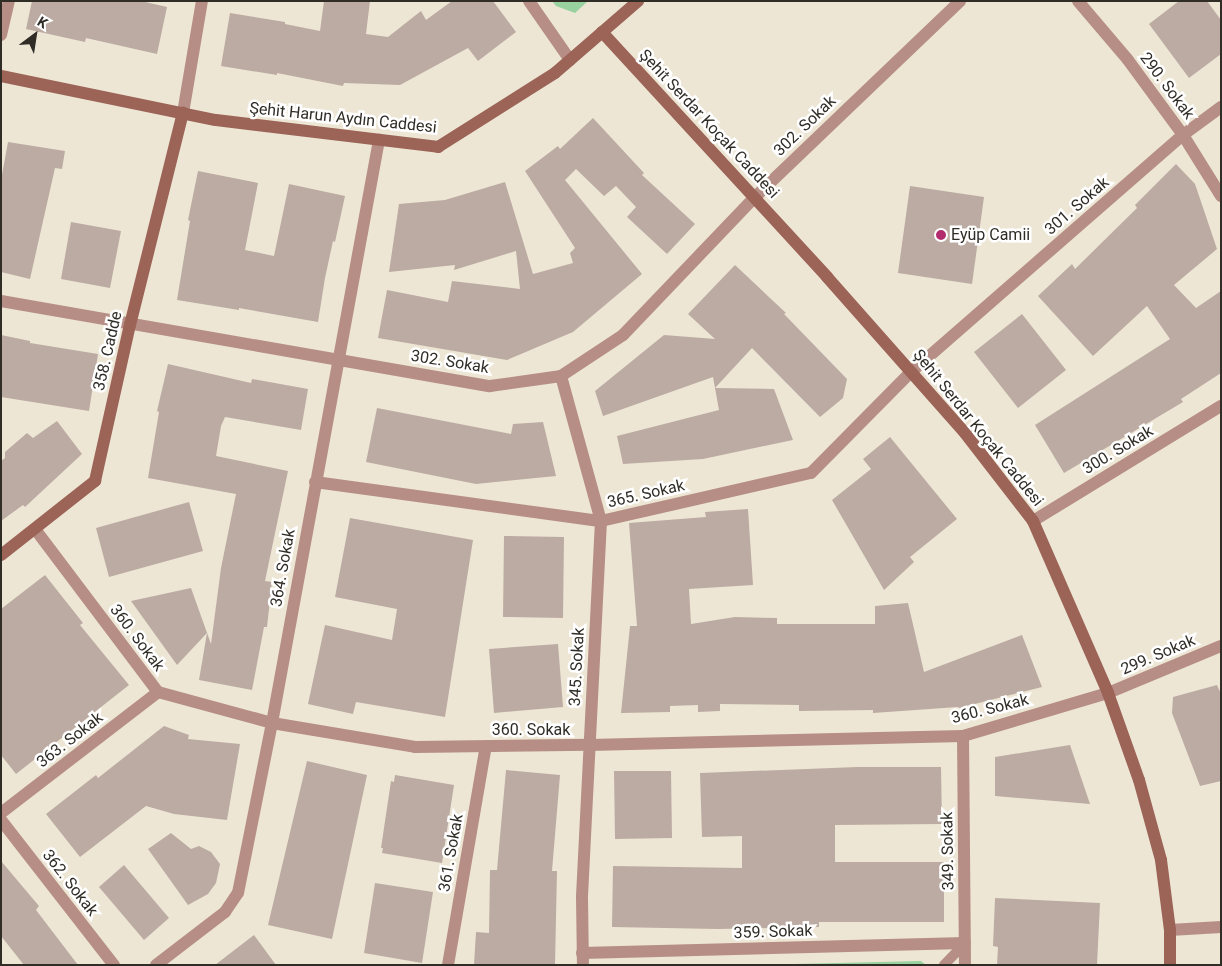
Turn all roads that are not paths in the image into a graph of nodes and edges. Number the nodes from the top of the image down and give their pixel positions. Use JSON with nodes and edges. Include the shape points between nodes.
{"nodes":[{"id":1,"x":9,"y":1,"type":"edge"},
{"id":2,"x":202,"y":1,"type":"edge"},
{"id":3,"x":529,"y":1,"type":"edge"},
{"id":4,"x":638,"y":1,"type":"edge"},
{"id":5,"x":960,"y":1,"type":"edge"},
{"id":6,"x":1078,"y":1,"type":"edge"},
{"id":7,"x":602,"y":32,"type":"junction"},
{"id":8,"x":1,"y":35,"type":"edge"},
{"id":9,"x":570,"y":60,"type":"junction"},
{"id":10,"x":1,"y":76,"type":"edge"},
{"id":11,"x":1221,"y":107,"type":"edge"},
{"id":12,"x":183,"y":113,"type":"junction"},
{"id":13,"x":1183,"y":135,"type":"junction"},
{"id":14,"x":379,"y":140,"type":"junction"},
{"id":15,"x":1221,"y":196,"type":"edge"},
{"id":16,"x":754,"y":198,"type":"junction"},
{"id":17,"x":1,"y":301,"type":"edge"},
{"id":18,"x":130,"y":325,"type":"junction"},
{"id":19,"x":336,"y":360,"type":"junction"},
{"id":20,"x":911,"y":372,"type":"junction"},
{"id":21,"x":561,"y":376,"type":"junction"},
{"id":22,"x":1221,"y":406,"type":"edge"},
{"id":23,"x":315,"y":482,"type":"junction"},
{"id":24,"x":601,"y":521,"type":"junction"},
{"id":25,"x":1033,"y":521,"type":"junction"},
{"id":26,"x":34,"y":529,"type":"junction"},
{"id":27,"x":1,"y":555,"type":"edge"},
{"id":28,"x":1221,"y":646,"type":"edge"},
{"id":29,"x":158,"y":692,"type":"junction"},
{"id":30,"x":1108,"y":693,"type":"junction"},
{"id":31,"x":272,"y":723,"type":"junction"},
{"id":32,"x":963,"y":736,"type":"junction"},
{"id":33,"x":486,"y":746,"type":"junction"},
{"id":34,"x":590,"y":746,"type":"junction"},
{"id":35,"x":1,"y":813,"type":"edge"},
{"id":36,"x":1,"y":820,"type":"edge"},
{"id":37,"x":1221,"y":927,"type":"edge"},
{"id":38,"x":1170,"y":930,"type":"junction"},
{"id":39,"x":965,"y":944,"type":"junction"},
{"id":40,"x":582,"y":959,"type":"edge"},
{"id":41,"x":114,"y":965,"type":"edge"},
{"id":42,"x":156,"y":965,"type":"edge"},
{"id":43,"x":448,"y":965,"type":"edge"},
{"id":44,"x":944,"y":965,"type":"edge"},
{"id":45,"x":965,"y":965,"type":"edge"},
{"id":46,"x":1170,"y":965,"type":"edge"}],
"edges":[{"from":1,"to":8,"type":"street"},
{"from":2,"to":12,"type":"street"},
{"from":3,"to":9,"type":"street"},
{"from":4,"to":7,"type":"street","name":"Şehit Harun Aydın Caddesi"},
{"from":5,"to":16,"type":"street","name":"302. Sokak"},
{"from":6,"to":13,"type":"street","name":"290. Sokak","via":[[1128,60]]},
{"from":7,"to":9,"type":"street","name":"Şehit Harun Aydın Caddesi"},
{"from":7,"to":16,"type":"street","name":"Şehit Serdar Koçak Caddesi"},
{"from":9,"to":14,"type":"street","name":"Şehit Harun Aydın Caddesi","via":[[555,73],[438,147]]},
{"from":10,"to":12,"type":"street","name":"Şehit Harun Aydın Caddesi"},
{"from":11,"to":13,"type":"street","name":"301. Sokak"},
{"from":12,"to":14,"type":"street","name":"Şehit Harun Aydın Caddesi"},
{"from":12,"to":18,"type":"street","name":"358. Cadde"},
{"from":13,"to":15,"type":"street","name":"290. Sokak"},
{"from":13,"to":20,"type":"street","name":"301. Sokak"},
{"from":14,"to":19,"type":"street","name":"364. Sokak"},
{"from":16,"to":20,"type":"street","name":"Şehit Serdar Koçak Caddesi"},
{"from":16,"to":21,"type":"street","name":"302. Sokak","via":[[623,335]]},
{"from":17,"to":18,"type":"street","name":"302. Sokak"},
{"from":18,"to":19,"type":"street","name":"302. Sokak"},
{"from":18,"to":26,"type":"street","name":"358. Cadde","via":[[95,481]]},
{"from":19,"to":21,"type":"street","name":"302. Sokak","via":[[490,386]]},
{"from":19,"to":23,"type":"street","name":"364. Sokak"},
{"from":20,"to":24,"type":"street","name":"365. Sokak","via":[[811,473]]},
{"from":20,"to":25,"type":"street","name":"Şehit Serdar Koçak Caddesi","via":[[971,440]]},
{"from":21,"to":24,"type":"street","name":"345. Sokak"},
{"from":22,"to":25,"type":"street","name":"300. Sokak"},
{"from":23,"to":24,"type":"street","name":"365. Sokak"},
{"from":23,"to":31,"type":"street","name":"364. Sokak"},
{"from":24,"to":34,"type":"street","name":"345. Sokak"},
{"from":25,"to":30,"type":"street","name":"Şehit Serdar Koçak Caddesi"},
{"from":26,"to":27,"type":"street","name":"358. Cadde"},
{"from":26,"to":29,"type":"street","name":"360. Sokak"},
{"from":28,"to":30,"type":"street","name":"299. Sokak"},
{"from":29,"to":31,"type":"street","name":"360. Sokak"},
{"from":29,"to":35,"type":"street","name":"363. Sokak"},
{"from":30,"to":32,"type":"street","name":"360. Sokak"},
{"from":30,"to":38,"type":"street","name":"Şehit Serdar Koçak Caddesi","via":[[1152,826]]},
{"from":31,"to":33,"type":"street","name":"360. Sokak","via":[[415,747]]},
{"from":31,"to":42,"type":"street","name":"364. Sokak","via":[[238,893],[225,912]]},
{"from":32,"to":34,"type":"street","name":"360. Sokak"},
{"from":32,"to":39,"type":"street","name":"349. Sokak"},
{"from":33,"to":34,"type":"street","name":"360. Sokak"},
{"from":33,"to":43,"type":"street","name":"361. Sokak"},
{"from":34,"to":40,"type":"street","name":"345. Sokak"},
{"from":36,"to":41,"type":"street","name":"362. Sokak"},
{"from":37,"to":38,"type":"street"},
{"from":38,"to":46,"type":"street","name":"Şehit Serdar Koçak Caddesi"},
{"from":39,"to":40,"type":"street","name":"359. Sokak"},
{"from":39,"to":44,"type":"lane"},
{"from":39,"to":45,"type":"street","name":"349. Sokak"}]}
